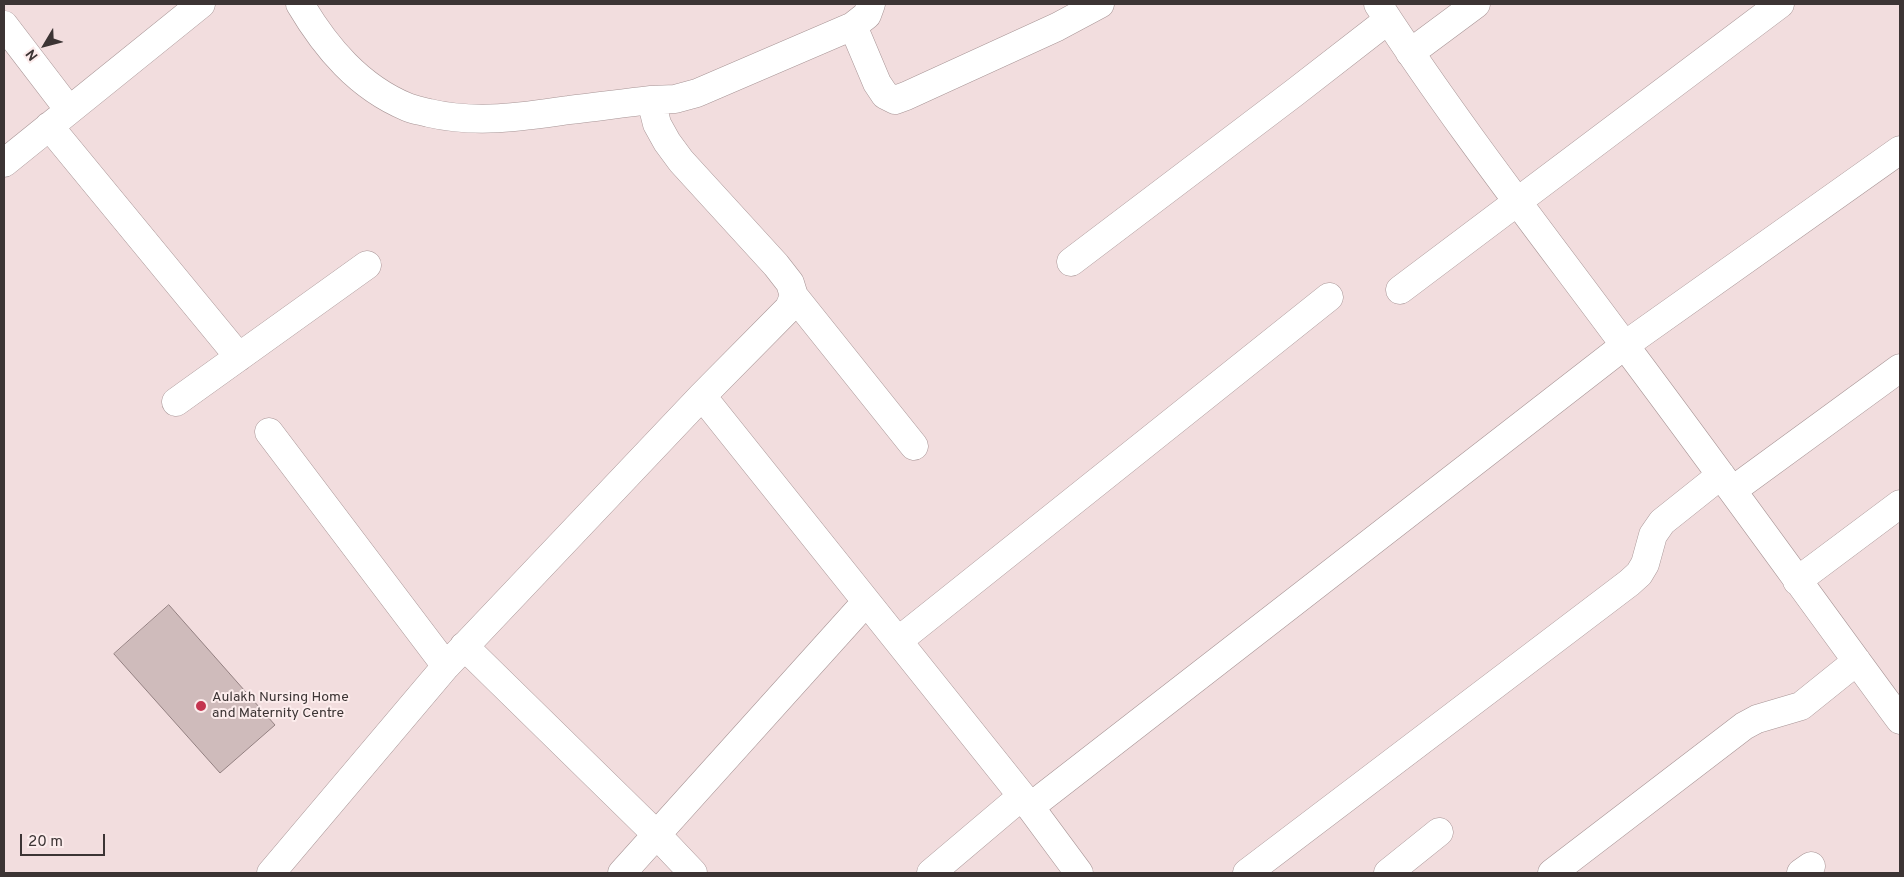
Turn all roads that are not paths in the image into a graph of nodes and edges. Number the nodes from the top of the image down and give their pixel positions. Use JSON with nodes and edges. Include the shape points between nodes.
{"nodes":[{"id":1,"x":201,"y":4,"type":"edge"},
{"id":2,"x":300,"y":4,"type":"edge"},
{"id":3,"x":871,"y":4,"type":"edge"},
{"id":4,"x":1100,"y":4,"type":"edge"},
{"id":5,"x":1476,"y":4,"type":"edge"},
{"id":6,"x":1780,"y":4,"type":"edge"},
{"id":7,"x":1383,"y":12,"type":"edge"},
{"id":8,"x":4,"y":25,"type":"edge"},
{"id":9,"x":853,"y":26,"type":"junction"},
{"id":10,"x":1410,"y":53,"type":"junction"},
{"id":11,"x":652,"y":100,"type":"junction"},
{"id":12,"x":59,"y":118,"type":"junction"},
{"id":13,"x":1900,"y":150,"type":"edge"},
{"id":14,"x":4,"y":163,"type":"edge"},
{"id":15,"x":1518,"y":202,"type":"junction"},
{"id":16,"x":1071,"y":262,"type":"dead end"},
{"id":17,"x":367,"y":266,"type":"dead end"},
{"id":18,"x":1400,"y":290,"type":"dead end"},
{"id":19,"x":794,"y":296,"type":"junction"},
{"id":20,"x":1328,"y":297,"type":"dead end"},
{"id":21,"x":1624,"y":344,"type":"junction"},
{"id":22,"x":239,"y":357,"type":"junction"},
{"id":23,"x":1900,"y":368,"type":"edge"},
{"id":24,"x":702,"y":396,"type":"junction"},
{"id":25,"x":176,"y":402,"type":"dead end"},
{"id":26,"x":269,"y":432,"type":"dead end"},
{"id":27,"x":914,"y":446,"type":"dead end"},
{"id":28,"x":1727,"y":482,"type":"junction"},
{"id":29,"x":1900,"y":504,"type":"edge"},
{"id":30,"x":1797,"y":581,"type":"junction"},
{"id":31,"x":866,"y":602,"type":"junction"},
{"id":32,"x":898,"y":641,"type":"junction"},
{"id":33,"x":464,"y":646,"type":"junction"},
{"id":34,"x":1857,"y":661,"type":"junction"},
{"id":35,"x":446,"y":666,"type":"junction"},
{"id":36,"x":1896,"y":705,"type":"edge"},
{"id":37,"x":1026,"y":801,"type":"junction"},
{"id":38,"x":1439,"y":832,"type":"dead end"},
{"id":39,"x":656,"y":834,"type":"junction"},
{"id":40,"x":271,"y":873,"type":"edge"},
{"id":41,"x":622,"y":873,"type":"edge"},
{"id":42,"x":693,"y":873,"type":"edge"},
{"id":43,"x":931,"y":873,"type":"edge"},
{"id":44,"x":1079,"y":873,"type":"edge"},
{"id":45,"x":1247,"y":873,"type":"edge"},
{"id":46,"x":1388,"y":873,"type":"edge"},
{"id":47,"x":1552,"y":873,"type":"edge"}],
"edges":[{"from":1,"to":12,"type":"street"},
{"from":2,"to":11,"type":"street","via":[[324,42],[354,74],[408,108],[443,116],[501,119]]},
{"from":3,"to":9,"type":"street","via":[[867,15]]},
{"from":4,"to":9,"type":"street","via":[[1057,27],[895,100],[885,95],[877,83]]},
{"from":5,"to":10,"type":"street"},
{"from":6,"to":15,"type":"street"},
{"from":7,"to":10,"type":"street"},
{"from":7,"to":16,"type":"street","via":[[1294,93]]},
{"from":8,"to":12,"type":"street"},
{"from":9,"to":11,"type":"street","via":[[697,93],[675,99]]},
{"from":10,"to":15,"type":"street"},
{"from":11,"to":19,"type":"street","via":[[657,124],[681,162],[776,265],[790,283]]},
{"from":12,"to":14,"type":"street"},
{"from":12,"to":22,"type":"street"},
{"from":13,"to":21,"type":"street"},
{"from":15,"to":18,"type":"street"},
{"from":15,"to":21,"type":"street"},
{"from":17,"to":22,"type":"street"},
{"from":19,"to":24,"type":"street","via":[[789,308]]},
{"from":19,"to":27,"type":"street"},
{"from":20,"to":32,"type":"street"},
{"from":21,"to":28,"type":"street"},
{"from":21,"to":37,"type":"street"},
{"from":22,"to":25,"type":"street"},
{"from":23,"to":28,"type":"street"},
{"from":24,"to":31,"type":"street"},
{"from":24,"to":33,"type":"street"},
{"from":26,"to":35,"type":"street"},
{"from":28,"to":30,"type":"street"},
{"from":28,"to":45,"type":"street","via":[[1662,522],[1653,535],[1645,564],[1629,583]]},
{"from":29,"to":30,"type":"street"},
{"from":30,"to":34,"type":"street"},
{"from":31,"to":32,"type":"street"},
{"from":31,"to":39,"type":"street"},
{"from":32,"to":37,"type":"street"},
{"from":33,"to":35,"type":"street"},
{"from":33,"to":39,"type":"street"},
{"from":34,"to":36,"type":"street"},
{"from":34,"to":47,"type":"street","via":[[1801,706],[1744,726]]},
{"from":35,"to":40,"type":"street"},
{"from":37,"to":43,"type":"street"},
{"from":37,"to":44,"type":"street"},
{"from":38,"to":46,"type":"street"},
{"from":39,"to":41,"type":"street"},
{"from":39,"to":42,"type":"street"}]}
